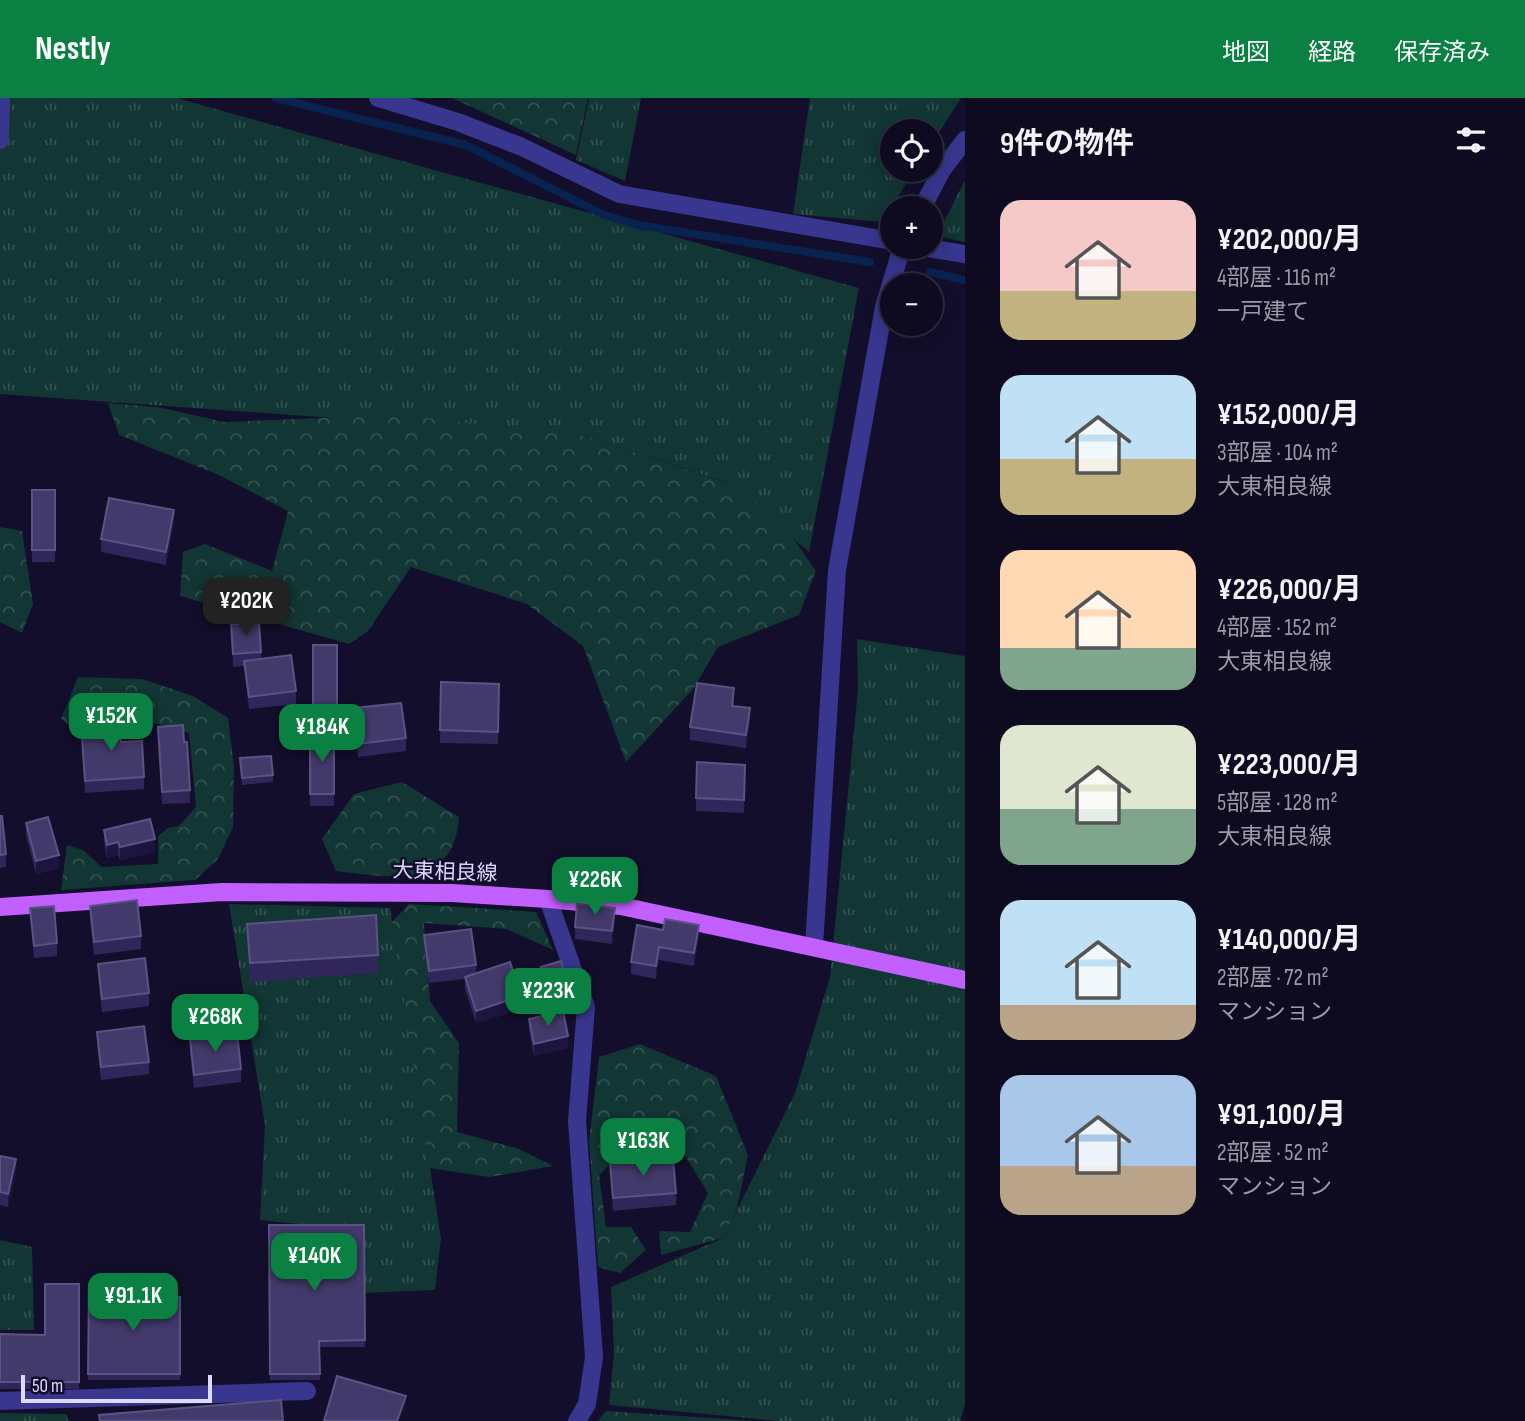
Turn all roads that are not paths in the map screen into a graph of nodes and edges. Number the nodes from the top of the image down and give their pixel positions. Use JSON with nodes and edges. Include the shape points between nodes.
{"nodes":[{"id":1,"x":1,"y":98,"type":"edge"},
{"id":2,"x":378,"y":98,"type":"edge"},
{"id":3,"x":0,"y":140,"type":"edge"},
{"id":4,"x":965,"y":140,"type":"edge"},
{"id":5,"x":928,"y":196,"type":"edge"},
{"id":6,"x":880,"y":239,"type":"edge"},
{"id":7,"x":943,"y":250,"type":"edge"},
{"id":8,"x":965,"y":254,"type":"edge"},
{"id":9,"x":898,"y":259,"type":"edge"},
{"id":10,"x":548,"y":899,"type":"junction"},
{"id":11,"x":0,"y":907,"type":"edge"},
{"id":12,"x":814,"y":947,"type":"junction"},
{"id":13,"x":965,"y":980,"type":"edge"},
{"id":14,"x":307,"y":1391,"type":"dead end"},
{"id":15,"x":0,"y":1401,"type":"edge"},
{"id":16,"x":577,"y":1421,"type":"edge"}],
"edges":[{"from":1,"to":3,"type":"street"},
{"from":2,"to":6,"type":"street","via":[[509,142],[619,194]]},
{"from":4,"to":5,"type":"street"},
{"from":7,"to":8,"type":"street"},
{"from":9,"to":12,"type":"street","via":[[884,307],[837,570]]},
{"from":10,"to":11,"type":"main road","name":"大東相良線","via":[[452,893],[222,892]]},
{"from":10,"to":12,"type":"main road","name":"大東相良線","via":[[621,906]]},
{"from":10,"to":16,"type":"street","via":[[586,1007],[577,1121],[594,1357],[587,1404]]},
{"from":12,"to":13,"type":"main road","name":"大東相良線"},
{"from":14,"to":15,"type":"street"}]}
